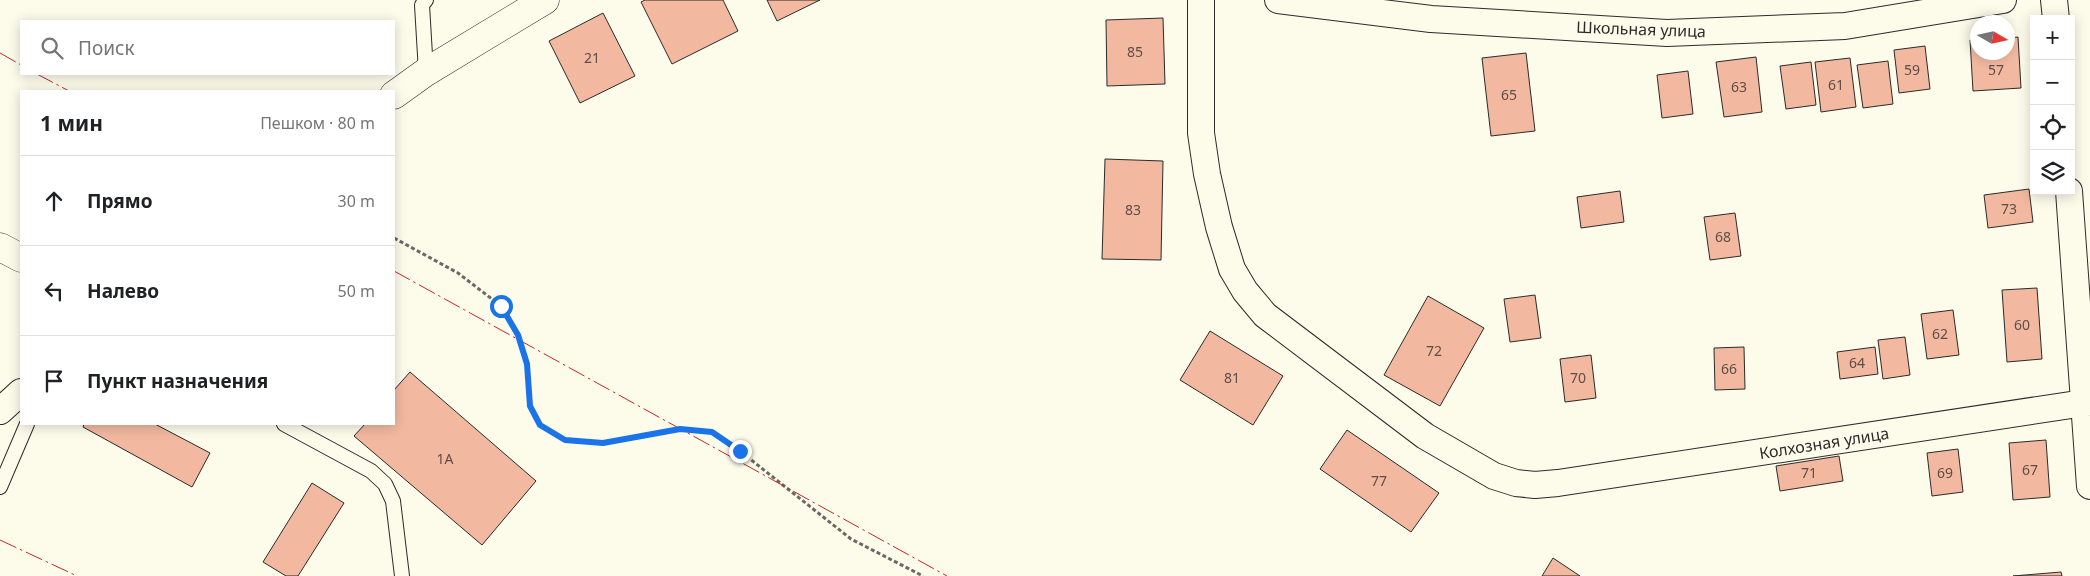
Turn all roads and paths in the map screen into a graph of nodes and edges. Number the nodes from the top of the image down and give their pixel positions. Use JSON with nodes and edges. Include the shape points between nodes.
{"nodes":[{"id":1,"x":426,"y":0,"type":"edge"},
{"id":2,"x":545,"y":0,"type":"edge"},
{"id":3,"x":1201,"y":0,"type":"edge"},
{"id":4,"x":1278,"y":0,"type":"edge"},
{"id":5,"x":2004,"y":0,"type":"edge"},
{"id":6,"x":2054,"y":0,"type":"edge"},
{"id":7,"x":2056,"y":15,"type":"edge"},
{"id":8,"x":426,"y":72,"type":"junction"},
{"id":9,"x":395,"y":94,"type":"edge"},
{"id":10,"x":2068,"y":195,"type":"edge"},
{"id":11,"x":395,"y":239,"type":"edge"},
{"id":12,"x":0,"y":247,"type":"edge"},
{"id":13,"x":20,"y":257,"type":"edge"},
{"id":14,"x":20,"y":393,"type":"edge"},
{"id":15,"x":2087,"y":402,"type":"edge"},
{"id":16,"x":0,"y":412,"type":"edge"},
{"id":17,"x":27,"y":425,"type":"edge"},
{"id":18,"x":286,"y":425,"type":"edge"},
{"id":19,"x":2090,"y":486,"type":"edge"},
{"id":20,"x":0,"y":487,"type":"edge"},
{"id":21,"x":402,"y":576,"type":"edge"},
{"id":22,"x":923,"y":576,"type":"edge"}],
"edges":[{"from":1,"to":8,"type":"lane","via":[[422,5]]},
{"from":2,"to":8,"type":"street"},
{"from":3,"to":15,"type":"street","name":"Колхозная улица","via":[[1201,133],[1207,174],[1232,269],[1244,291],[1265,315],[1425,436],[1494,476],[1516,483],[1558,483]]},
{"from":4,"to":5,"type":"street","name":"Школьная улица","via":[[1431,20],[1667,33],[1845,26]]},
{"from":6,"to":7,"type":"street"},
{"from":8,"to":9,"type":"street"},
{"from":10,"to":15,"type":"street"},
{"from":11,"to":22,"type":"path","via":[[458,273],[501,306],[518,335],[527,364],[530,406],[540,425],[565,440],[603,443],[680,429],[712,432],[850,539]]},
{"from":12,"to":13,"type":"street"},
{"from":14,"to":16,"type":"street"},
{"from":15,"to":19,"type":"street"},
{"from":17,"to":20,"type":"lane"},
{"from":18,"to":21,"type":"lane","via":[[371,471],[385,484],[393,501]]}]}
